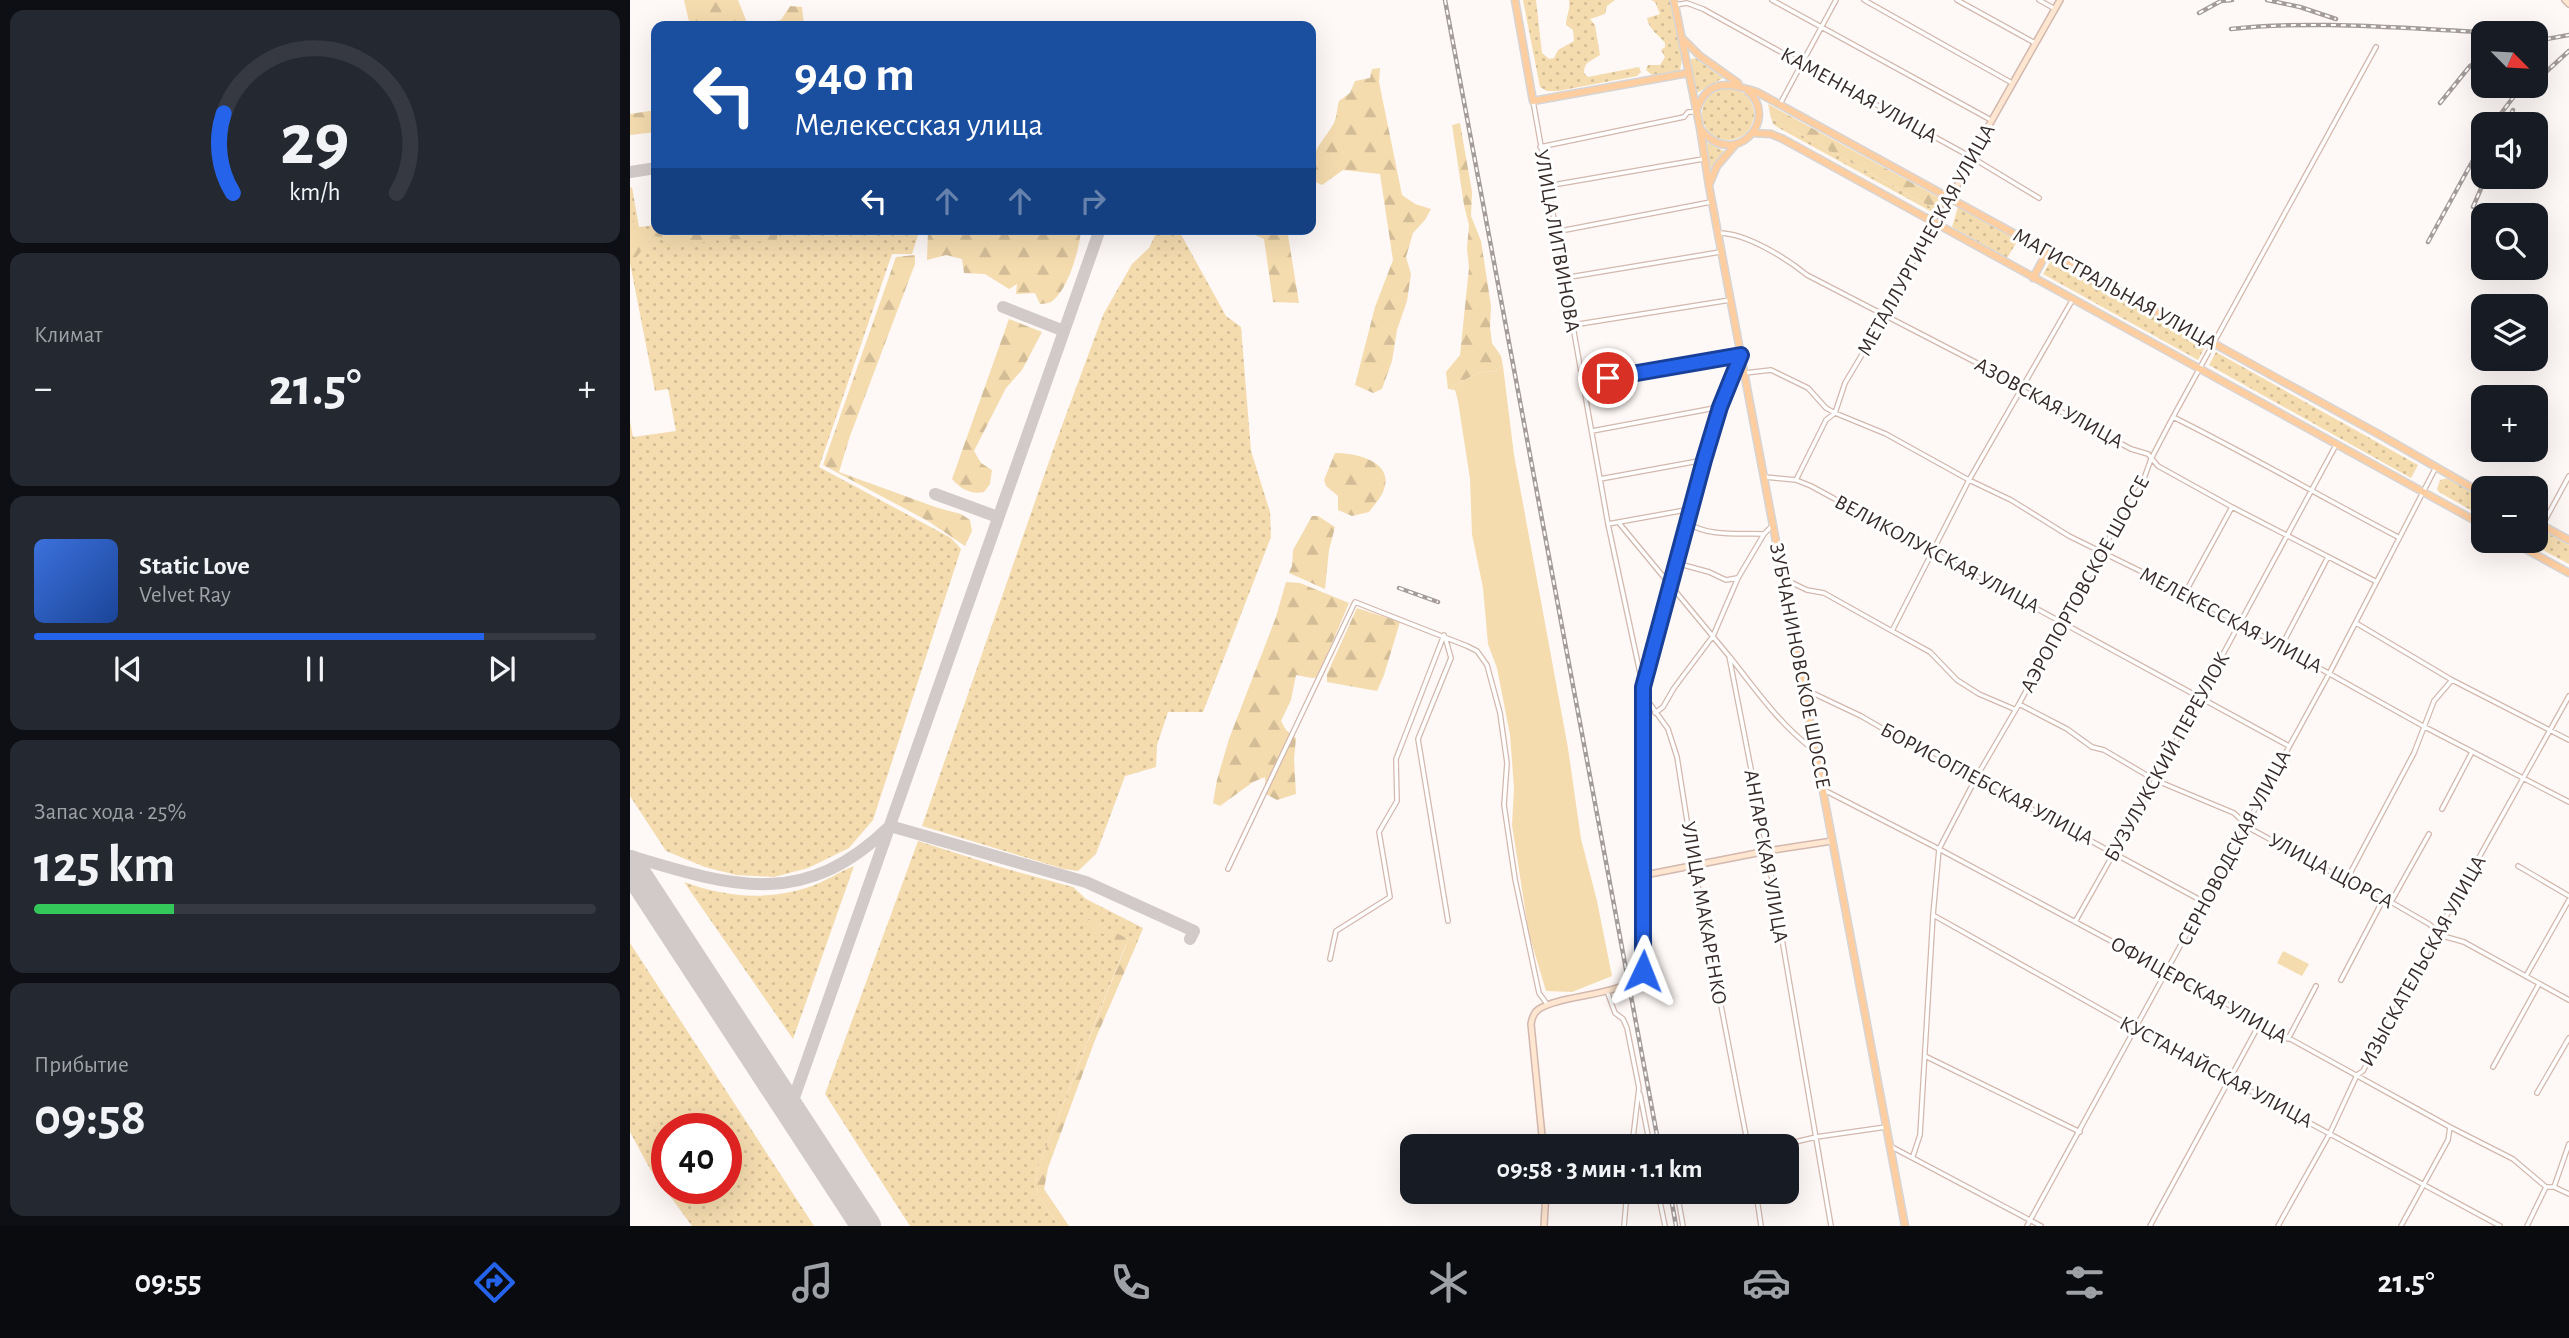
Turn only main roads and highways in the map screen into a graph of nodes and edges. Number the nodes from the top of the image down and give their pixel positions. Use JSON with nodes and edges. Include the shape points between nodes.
{"nodes":[{"id":1,"x":1515,"y":0,"type":"edge"},
{"id":2,"x":1675,"y":3,"type":"edge"},
{"id":3,"x":1682,"y":38,"type":"junction"},
{"id":4,"x":1688,"y":73,"type":"junction"},
{"id":5,"x":1745,"y":88,"type":"junction"},
{"id":6,"x":1696,"y":112,"type":"junction"},
{"id":7,"x":1700,"y":128,"type":"junction"},
{"id":8,"x":1752,"y":133,"type":"junction"},
{"id":9,"x":1735,"y":145,"type":"junction"},
{"id":10,"x":1709,"y":186,"type":"junction"},
{"id":11,"x":2047,"y":252,"type":"junction"},
{"id":12,"x":2033,"y":278,"type":"junction"},
{"id":13,"x":2471,"y":487,"type":"edge"},
{"id":14,"x":2471,"y":518,"type":"edge"},
{"id":15,"x":2548,"y":529,"type":"edge"},
{"id":16,"x":2569,"y":540,"type":"edge"},
{"id":17,"x":2533,"y":553,"type":"edge"},
{"id":18,"x":2569,"y":573,"type":"edge"},
{"id":19,"x":1905,"y":1226,"type":"edge"}],
"edges":[{"from":1,"to":4,"type":"main road","name":"УЛИЦА ЛИТВИНОВА","via":[[1532,101]]},
{"from":2,"to":3,"type":"main road"},
{"from":3,"to":4,"type":"main road"},
{"from":3,"to":5,"type":"main road"},
{"from":4,"to":6,"type":"main road"},
{"from":5,"to":6,"type":"main road","via":[[1730,83],[1715,87],[1703,97]]},
{"from":5,"to":8,"type":"main road","via":[[1758,105]]},
{"from":5,"to":11,"type":"main road","name":"МАГИСТРАЛЬНАЯ УЛИЦА"},
{"from":6,"to":7,"type":"main road"},
{"from":7,"to":9,"type":"main road","via":[[1712,141]]},
{"from":7,"to":10,"type":"main road","name":"ЗУБЧАНИНОВСКОЕ ШОССЕ"},
{"from":8,"to":9,"type":"main road"},
{"from":8,"to":12,"type":"main road","name":"МАГИСТРАЛЬНАЯ УЛИЦА","via":[[1783,139]]},
{"from":9,"to":10,"type":"main road","via":[[1717,166]]},
{"from":10,"to":19,"type":"main road","name":"ЗУБЧАНИНОВСКОЕ ШОССЕ"},
{"from":11,"to":12,"type":"main road"},
{"from":11,"to":13,"type":"main road","name":"МАГИСТРАЛЬНАЯ УЛИЦА"},
{"from":12,"to":14,"type":"main road","name":"МАГИСТРАЛЬНАЯ УЛИЦА"},
{"from":15,"to":16,"type":"main road"},
{"from":17,"to":18,"type":"main road"}]}
